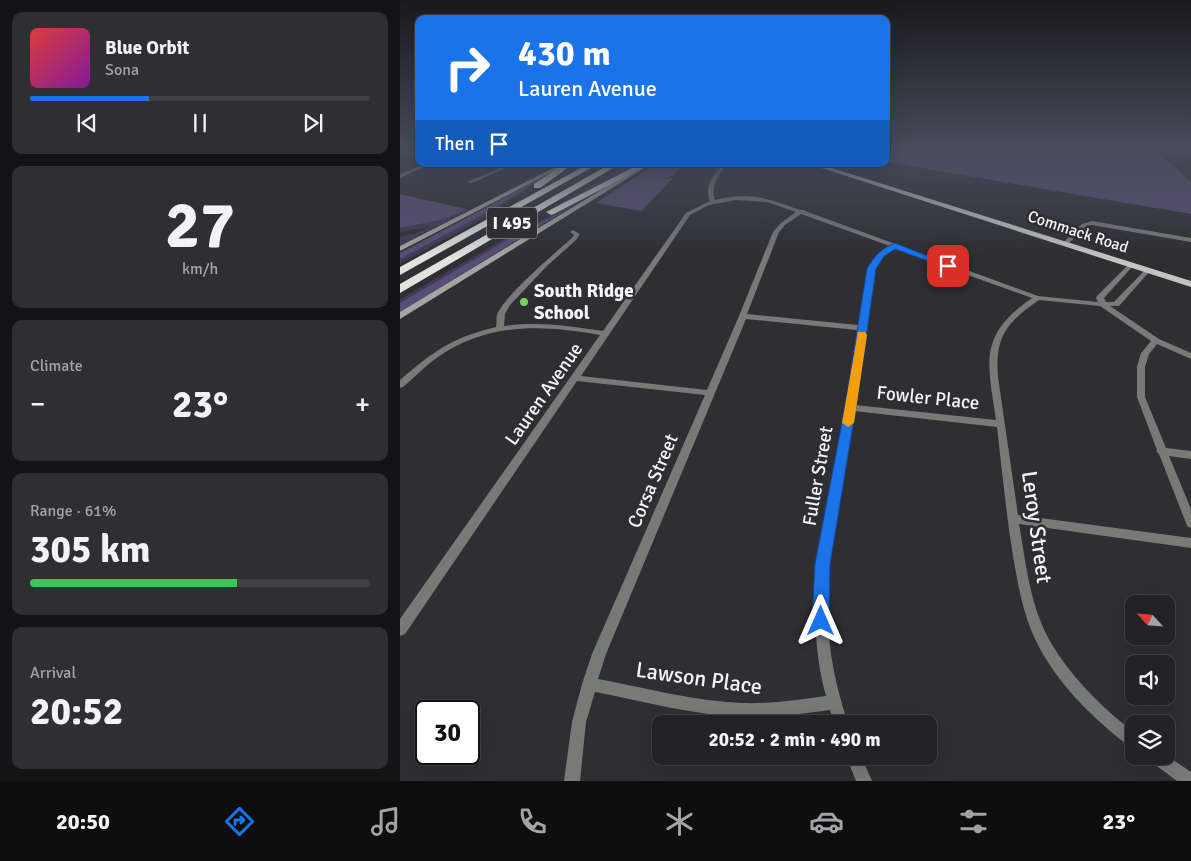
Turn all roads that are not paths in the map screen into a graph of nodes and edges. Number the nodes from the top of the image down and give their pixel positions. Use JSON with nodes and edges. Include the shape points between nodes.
{"nodes":[{"id":1,"x":525,"y":184,"type":"edge"},
{"id":2,"x":540,"y":184,"type":"edge"},
{"id":3,"x":557,"y":184,"type":"edge"},
{"id":4,"x":581,"y":184,"type":"edge"},
{"id":5,"x":606,"y":184,"type":"edge"},
{"id":6,"x":614,"y":184,"type":"edge"},
{"id":7,"x":711,"y":184,"type":"edge"},
{"id":8,"x":877,"y":184,"type":"edge"},
{"id":9,"x":713,"y":201,"type":"junction"},
{"id":10,"x":802,"y":211,"type":"junction"},
{"id":11,"x":574,"y":232,"type":"dead end"},
{"id":12,"x":1191,"y":240,"type":"edge"},
{"id":13,"x":452,"y":243,"type":"junction"},
{"id":14,"x":1065,"y":244,"type":"junction"},
{"id":15,"x":895,"y":246,"type":"junction"},
{"id":16,"x":400,"y":249,"type":"edge"},
{"id":17,"x":1132,"y":265,"type":"junction"},
{"id":18,"x":1148,"y":270,"type":"junction"},
{"id":19,"x":400,"y":272,"type":"edge"},
{"id":20,"x":429,"y":272,"type":"junction"},
{"id":21,"x":1191,"y":284,"type":"edge"},
{"id":22,"x":400,"y":289,"type":"edge"},
{"id":23,"x":1037,"y":298,"type":"junction"},
{"id":24,"x":1103,"y":304,"type":"junction"},
{"id":25,"x":400,"y":316,"type":"edge"},
{"id":26,"x":743,"y":316,"type":"junction"},
{"id":27,"x":500,"y":327,"type":"junction"},
{"id":28,"x":862,"y":328,"type":"junction"},
{"id":29,"x":606,"y":334,"type":"junction"},
{"id":30,"x":1156,"y":341,"type":"junction"},
{"id":31,"x":1191,"y":356,"type":"edge"},
{"id":32,"x":576,"y":378,"type":"junction"},
{"id":33,"x":400,"y":384,"type":"edge"},
{"id":34,"x":709,"y":393,"type":"junction"},
{"id":35,"x":850,"y":407,"type":"junction"},
{"id":36,"x":1001,"y":424,"type":"junction"},
{"id":37,"x":1161,"y":451,"type":"junction"},
{"id":38,"x":1191,"y":455,"type":"edge"},
{"id":39,"x":1012,"y":519,"type":"junction"},
{"id":40,"x":1191,"y":523,"type":"edge"},
{"id":41,"x":1191,"y":543,"type":"edge"},
{"id":42,"x":400,"y":630,"type":"edge"},
{"id":43,"x":590,"y":684,"type":"junction"},
{"id":44,"x":833,"y":702,"type":"junction"},
{"id":45,"x":838,"y":715,"type":"edge"},
{"id":46,"x":1125,"y":733,"type":"edge"},
{"id":47,"x":857,"y":765,"type":"edge"},
{"id":48,"x":1168,"y":765,"type":"edge"},
{"id":49,"x":572,"y":781,"type":"edge"},
{"id":50,"x":864,"y":781,"type":"edge"},
{"id":51,"x":1190,"y":781,"type":"edge"}],
"edges":[{"from":1,"to":16,"type":"main road"},
{"from":2,"to":13,"type":"highway"},
{"from":3,"to":13,"type":"highway","number":"I 495"},
{"from":4,"to":20,"type":"highway","number":"I 495"},
{"from":5,"to":20,"type":"highway"},
{"from":6,"to":25,"type":"main road"},
{"from":7,"to":9,"type":"street","via":[[709,193]]},
{"from":8,"to":14,"type":"main road","name":"Commack Road"},
{"from":9,"to":10,"type":"street","name":"Lauren Avenue","via":[[752,198]]},
{"from":9,"to":29,"type":"street","name":"Lauren Avenue","via":[[688,214]]},
{"from":10,"to":15,"type":"street","name":"Lauren Avenue"},
{"from":10,"to":26,"type":"street","name":"Corsa Street","via":[[776,232]]},
{"from":11,"to":27,"type":"street","via":[[577,234],[574,239],[506,304]]},
{"from":12,"to":14,"type":"street","via":[[1092,223],[1084,225]]},
{"from":13,"to":19,"type":"highway","number":"I 495"},
{"from":14,"to":17,"type":"main road","name":"Commack Road"},
{"from":15,"to":23,"type":"street","name":"Lauren Avenue"},
{"from":15,"to":28,"type":"street","name":"Fuller Street","via":[[875,261]]},
{"from":17,"to":18,"type":"main road","name":"Commack Road"},
{"from":17,"to":24,"type":"street","via":[[1100,298]]},
{"from":18,"to":21,"type":"main road","name":"Commack Road"},
{"from":18,"to":24,"type":"street","via":[[1116,304]]},
{"from":20,"to":22,"type":"highway","number":"I 495"},
{"from":23,"to":24,"type":"street","name":"Lauren Avenue"},
{"from":23,"to":36,"type":"street","name":"Leroy Street","via":[[1006,323],[994,350]]},
{"from":24,"to":30,"type":"street"},
{"from":26,"to":28,"type":"street"},
{"from":26,"to":34,"type":"street","name":"Corsa Street"},
{"from":27,"to":29,"type":"street","via":[[550,325]]},
{"from":27,"to":33,"type":"street","via":[[455,343]]},
{"from":28,"to":35,"type":"street","name":"Fuller Street"},
{"from":29,"to":32,"type":"street","name":"Lauren Avenue"},
{"from":30,"to":31,"type":"street"},
{"from":30,"to":37,"type":"street","via":[[1145,353],[1140,382],[1141,397]]},
{"from":32,"to":34,"type":"street"},
{"from":32,"to":42,"type":"street","name":"Lauren Avenue"},
{"from":34,"to":43,"type":"street","name":"Corsa Street","via":[[599,654]]},
{"from":35,"to":36,"type":"street","name":"Fowler Place"},
{"from":35,"to":44,"type":"street","name":"Fuller Street","via":[[820,594]]},
{"from":36,"to":39,"type":"street","name":"Leroy Street"},
{"from":37,"to":38,"type":"street"},
{"from":37,"to":40,"type":"street"},
{"from":39,"to":41,"type":"street"},
{"from":39,"to":46,"type":"street","name":"Leroy Street","via":[[1026,598],[1041,637],[1063,670],[1093,704]]},
{"from":43,"to":44,"type":"street","name":"Lawson Place","via":[[710,706],[758,710]]},
{"from":43,"to":49,"type":"street","name":"Corsa Street","via":[[579,722]]},
{"from":44,"to":45,"type":"street","name":"Fuller Street"},
{"from":47,"to":50,"type":"street"},
{"from":48,"to":51,"type":"street"}]}
